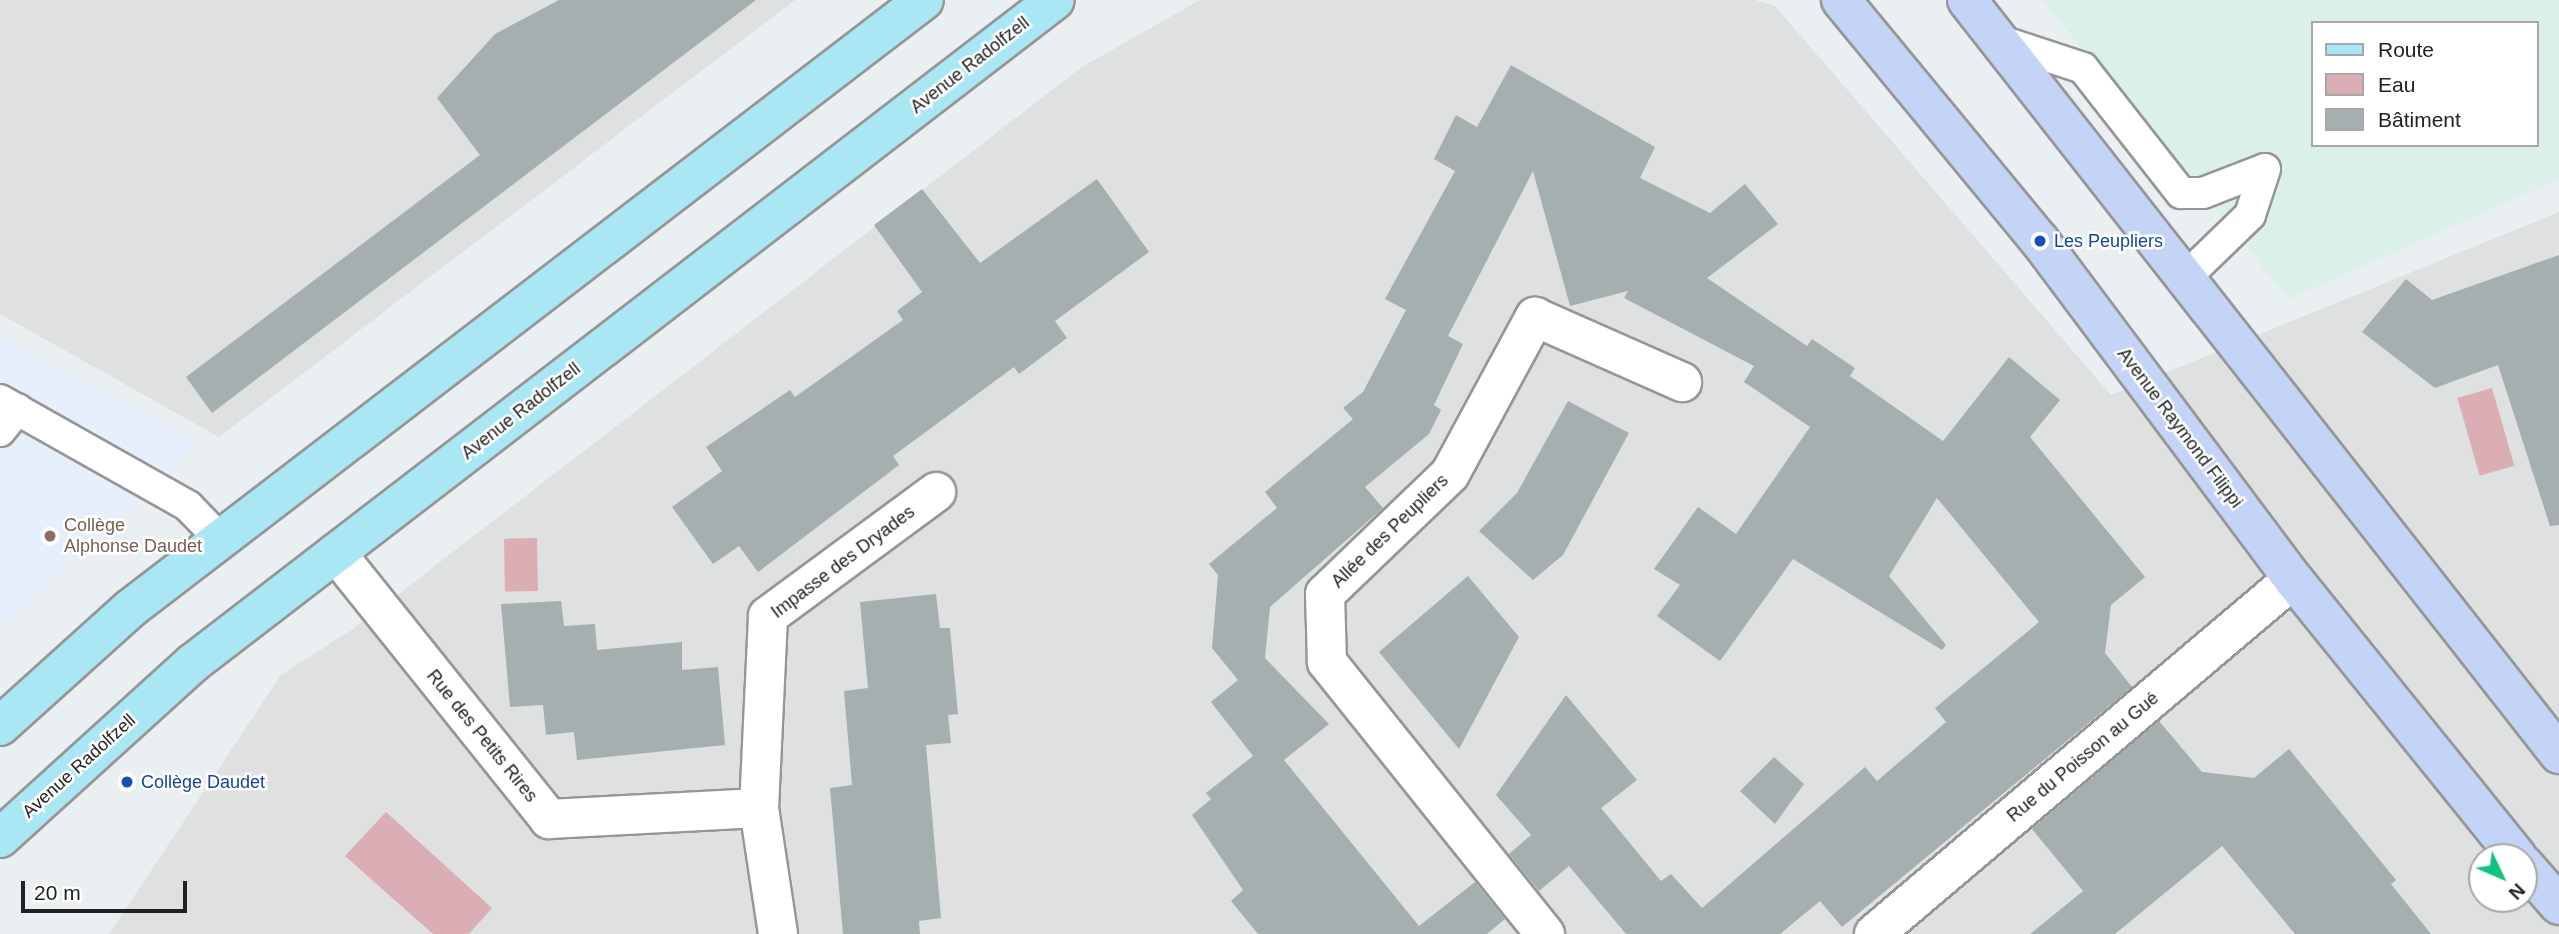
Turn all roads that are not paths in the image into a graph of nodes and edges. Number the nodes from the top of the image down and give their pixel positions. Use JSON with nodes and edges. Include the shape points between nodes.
{"nodes":[{"id":1,"x":924,"y":0,"type":"edge"},
{"id":2,"x":1055,"y":0,"type":"edge"},
{"id":3,"x":1841,"y":0,"type":"edge"},
{"id":4,"x":1967,"y":0,"type":"edge"},
{"id":5,"x":1998,"y":40,"type":"junction"},
{"id":6,"x":2185,"y":278,"type":"junction"},
{"id":7,"x":1682,"y":382,"type":"dead end"},
{"id":8,"x":6,"y":414,"type":"edge"},
{"id":9,"x":936,"y":492,"type":"dead end"},
{"id":10,"x":220,"y":539,"type":"junction"},
{"id":11,"x":336,"y":553,"type":"junction"},
{"id":12,"x":2293,"y":579,"type":"junction"},
{"id":13,"x":0,"y":726,"type":"edge"},
{"id":14,"x":2559,"y":754,"type":"edge"},
{"id":15,"x":759,"y":808,"type":"junction"},
{"id":16,"x":0,"y":838,"type":"edge"},
{"id":17,"x":2506,"y":843,"type":"edge"},
{"id":18,"x":2538,"y":881,"type":"edge"},
{"id":19,"x":2559,"y":905,"type":"edge"},
{"id":20,"x":778,"y":934,"type":"edge"},
{"id":21,"x":1545,"y":934,"type":"edge"},
{"id":22,"x":1874,"y":934,"type":"edge"}],
"edges":[{"from":1,"to":10,"type":"main road"},
{"from":2,"to":11,"type":"main road","name":"Avenue Radolfzell"},
{"from":3,"to":12,"type":"main road","name":"Avenue Raymond Filippi","via":[[2040,241]]},
{"from":4,"to":5,"type":"main road"},
{"from":5,"to":6,"type":"main road"},
{"from":5,"to":6,"type":"lane","via":[[2083,68],[2181,193],[2203,193],[2265,169],[2250,215]]},
{"from":6,"to":14,"type":"main road"},
{"from":7,"to":21,"type":"street","name":"Allée des Peupliers","via":[[1535,317],[1450,474],[1325,594],[1327,662]]},
{"from":8,"to":10,"type":"lane","via":[[188,506]]},
{"from":9,"to":15,"type":"street","name":"Impasse des Dryades","via":[[768,616]]},
{"from":10,"to":13,"type":"main road","via":[[131,608]]},
{"from":11,"to":15,"type":"street","name":"Rue des Petits Rires","via":[[549,819]]},
{"from":11,"to":16,"type":"main road","name":"Avenue Radolfzell","via":[[193,663]]},
{"from":12,"to":17,"type":"main road","name":"Avenue Raymond Filippi"},
{"from":12,"to":22,"type":"street","name":"Rue du Poisson au Gué"},
{"from":15,"to":20,"type":"street"},
{"from":18,"to":19,"type":"main road"}]}
